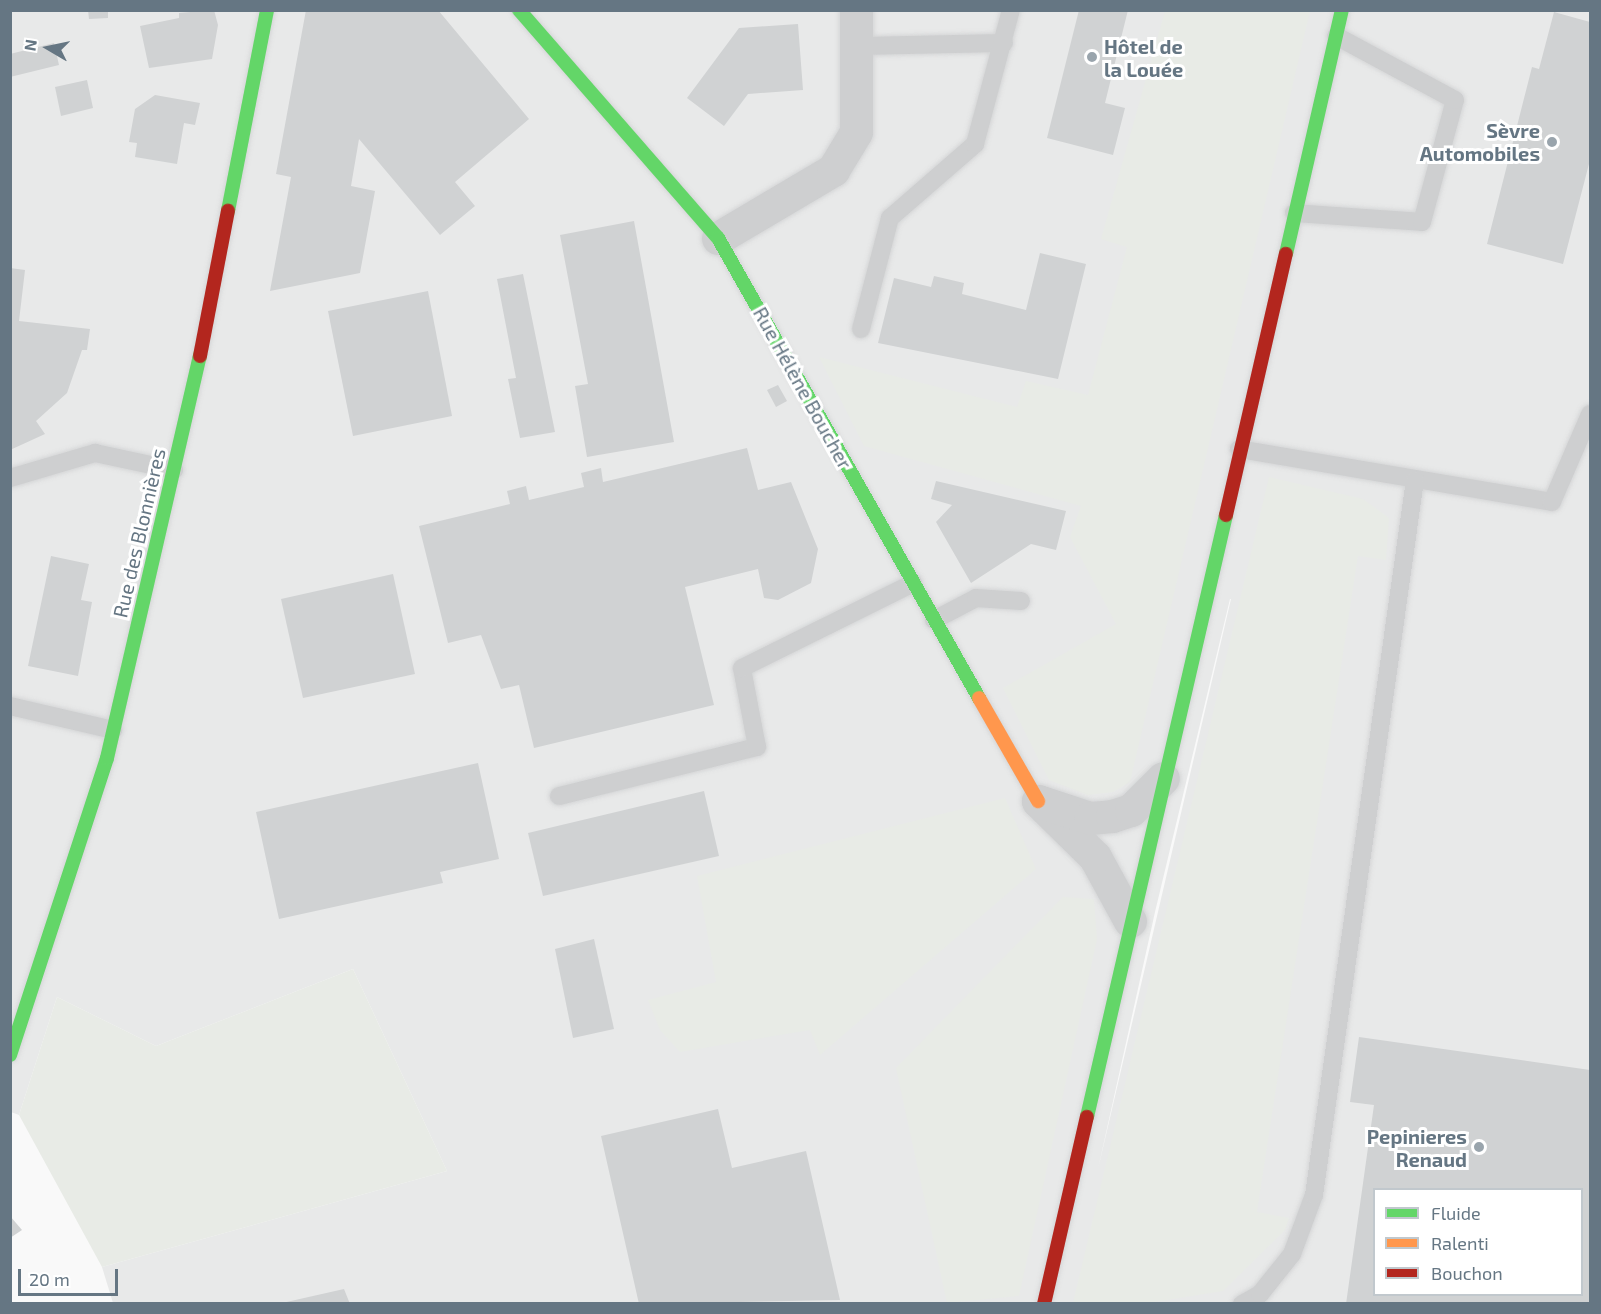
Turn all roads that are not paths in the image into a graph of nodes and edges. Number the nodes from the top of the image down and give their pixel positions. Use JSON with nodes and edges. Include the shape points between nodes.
{"nodes":[{"id":1,"x":267,"y":10,"type":"edge"},
{"id":2,"x":519,"y":10,"type":"edge"},
{"id":3,"x":856,"y":10,"type":"edge"},
{"id":4,"x":1011,"y":10,"type":"edge"},
{"id":5,"x":1342,"y":10,"type":"edge"},
{"id":6,"x":1336,"y":36,"type":"junction"},
{"id":7,"x":1004,"y":43,"type":"junction"},
{"id":8,"x":858,"y":46,"type":"junction"},
{"id":9,"x":1294,"y":213,"type":"junction"},
{"id":10,"x":718,"y":238,"type":"junction"},
{"id":11,"x":861,"y":329,"type":"dead end"},
{"id":12,"x":1590,"y":414,"type":"edge"},
{"id":13,"x":1239,"y":449,"type":"junction"},
{"id":14,"x":174,"y":470,"type":"junction"},
{"id":15,"x":10,"y":478,"type":"edge"},
{"id":16,"x":1415,"y":480,"type":"junction"},
{"id":17,"x":913,"y":583,"type":"junction"},
{"id":18,"x":1021,"y":601,"type":"dead end"},
{"id":19,"x":934,"y":620,"type":"junction"},
{"id":20,"x":10,"y":706,"type":"edge"},
{"id":21,"x":113,"y":730,"type":"junction"},
{"id":22,"x":1163,"y":778,"type":"junction"},
{"id":23,"x":559,"y":796,"type":"dead end"},
{"id":24,"x":1038,"y":801,"type":"junction"},
{"id":25,"x":1130,"y":921,"type":"junction"},
{"id":26,"x":10,"y":1055,"type":"edge"},
{"id":27,"x":1044,"y":1304,"type":"edge"},
{"id":28,"x":1242,"y":1304,"type":"edge"}],
"edges":[{"from":1,"to":14,"type":"street","name":"Rue des Blonnières"},
{"from":2,"to":10,"type":"street","name":"Rue Hélène Boucher"},
{"from":3,"to":8,"type":"street"},
{"from":4,"to":7,"type":"lane"},
{"from":5,"to":6,"type":"street"},
{"from":6,"to":9,"type":"street"},
{"from":6,"to":9,"type":"lane","via":[[1455,100],[1422,222]]},
{"from":7,"to":8,"type":"lane"},
{"from":7,"to":11,"type":"lane","via":[[975,144],[890,218]]},
{"from":8,"to":10,"type":"street","via":[[856,132],[833,171]]},
{"from":9,"to":13,"type":"street"},
{"from":10,"to":17,"type":"street","name":"Rue Hélène Boucher"},
{"from":12,"to":16,"type":"lane","via":[[1552,502]]},
{"from":13,"to":16,"type":"lane"},
{"from":13,"to":22,"type":"street"},
{"from":14,"to":15,"type":"lane","via":[[95,453]]},
{"from":14,"to":21,"type":"street","name":"Rue des Blonnières"},
{"from":16,"to":28,"type":"lane","via":[[1314,1195],[1292,1254],[1260,1294]]},
{"from":17,"to":19,"type":"street","name":"Rue Hélène Boucher"},
{"from":17,"to":23,"type":"lane","via":[[742,668],[757,747]]},
{"from":18,"to":19,"type":"lane","via":[[976,598]]},
{"from":19,"to":24,"type":"street","name":"Rue Hélène Boucher"},
{"from":20,"to":21,"type":"lane"},
{"from":21,"to":26,"type":"street","name":"Rue des Blonnières"},
{"from":22,"to":24,"type":"street","via":[[1131,810],[1112,816],[1090,818]]},
{"from":22,"to":25,"type":"street"},
{"from":24,"to":25,"type":"street","name":"Rue Hélène Boucher","via":[[1095,857]]},
{"from":25,"to":27,"type":"street"}]}
